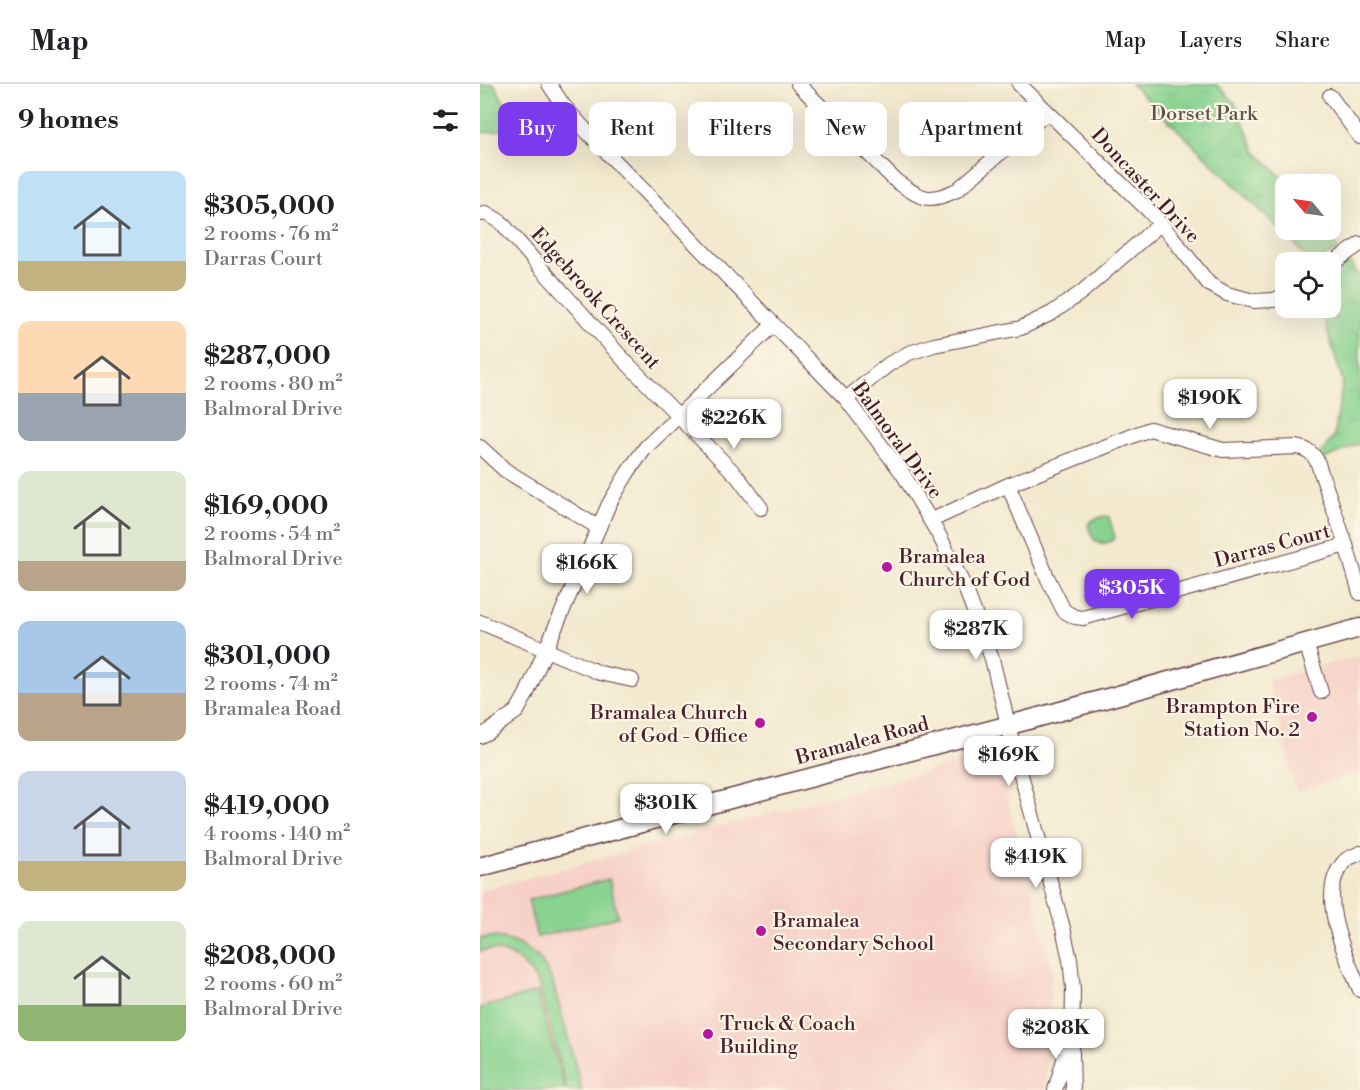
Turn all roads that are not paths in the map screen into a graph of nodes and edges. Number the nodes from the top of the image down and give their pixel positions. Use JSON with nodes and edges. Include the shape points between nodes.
{"nodes":[{"id":1,"x":549,"y":84,"type":"edge"},
{"id":2,"x":798,"y":84,"type":"edge"},
{"id":3,"x":1019,"y":84,"type":"edge"},
{"id":4,"x":1330,"y":96,"type":"dead end"},
{"id":5,"x":1048,"y":112,"type":"junction"},
{"id":6,"x":1360,"y":137,"type":"edge"},
{"id":7,"x":480,"y":214,"type":"edge"},
{"id":8,"x":1160,"y":224,"type":"junction"},
{"id":9,"x":1360,"y":244,"type":"edge"},
{"id":10,"x":1341,"y":258,"type":"edge"},
{"id":11,"x":1275,"y":299,"type":"edge"},
{"id":12,"x":773,"y":325,"type":"junction"},
{"id":13,"x":846,"y":399,"type":"junction"},
{"id":14,"x":679,"y":415,"type":"junction"},
{"id":15,"x":480,"y":447,"type":"edge"},
{"id":16,"x":1008,"y":485,"type":"junction"},
{"id":17,"x":761,"y":508,"type":"dead end"},
{"id":18,"x":932,"y":520,"type":"junction"},
{"id":19,"x":599,"y":528,"type":"junction"},
{"id":20,"x":1346,"y":545,"type":"junction"},
{"id":21,"x":1360,"y":593,"type":"edge"},
{"id":22,"x":480,"y":622,"type":"edge"},
{"id":23,"x":1360,"y":628,"type":"edge"},
{"id":24,"x":1306,"y":643,"type":"junction"},
{"id":25,"x":546,"y":650,"type":"junction"},
{"id":26,"x":632,"y":680,"type":"dead end"},
{"id":27,"x":1321,"y":692,"type":"dead end"},
{"id":28,"x":1008,"y":725,"type":"junction"},
{"id":29,"x":480,"y":736,"type":"edge"},
{"id":30,"x":1360,"y":853,"type":"edge"},
{"id":31,"x":480,"y":867,"type":"edge"},
{"id":32,"x":1360,"y":990,"type":"edge"},
{"id":33,"x":1073,"y":1029,"type":"junction"},
{"id":34,"x":1055,"y":1090,"type":"edge"},
{"id":35,"x":1074,"y":1090,"type":"edge"}],
"edges":[{"from":1,"to":12,"type":"street","name":"Balmoral Drive","via":[[589,134]]},
{"from":2,"to":5,"type":"street","via":[[896,181],[925,198],[939,198],[957,189]]},
{"from":3,"to":5,"type":"street","name":"Doncaster Drive"},
{"from":4,"to":6,"type":"street"},
{"from":5,"to":8,"type":"street","name":"Doncaster Drive"},
{"from":7,"to":14,"type":"street","name":"Edgebrook Crescent","via":[[486,213],[501,222],[615,351]]},
{"from":8,"to":11,"type":"street","name":"Doncaster Drive","via":[[1209,284],[1254,302]]},
{"from":8,"to":13,"type":"street","via":[[1052,313],[1021,328],[909,353]]},
{"from":9,"to":10,"type":"street"},
{"from":12,"to":13,"type":"street","name":"Balmoral Drive"},
{"from":12,"to":14,"type":"street"},
{"from":13,"to":18,"type":"street","name":"Balmoral Drive","via":[[903,474]]},
{"from":14,"to":17,"type":"street","name":"Edgebrook Crescent","via":[[737,476]]},
{"from":14,"to":19,"type":"street","via":[[646,447],[628,472]]},
{"from":15,"to":19,"type":"street","via":[[505,470]]},
{"from":16,"to":18,"type":"street","name":"Darras Court"},
{"from":16,"to":20,"type":"street","name":"Darras Court","via":[[1150,429],[1223,450],[1297,447],[1313,453],[1317,461]]},
{"from":16,"to":20,"type":"street","name":"Darras Court","via":[[1048,579],[1064,611],[1074,617],[1083,618]]},
{"from":18,"to":28,"type":"street","name":"Balmoral Drive","via":[[970,600],[992,659]]},
{"from":19,"to":25,"type":"street"},
{"from":20,"to":21,"type":"street","name":"Darras Court"},
{"from":22,"to":25,"type":"street"},
{"from":23,"to":24,"type":"main road","name":"Bramalea Road"},
{"from":24,"to":27,"type":"street"},
{"from":24,"to":28,"type":"main road","name":"Bramalea Road"},
{"from":25,"to":26,"type":"street","via":[[600,673]]},
{"from":25,"to":29,"type":"street","via":[[517,711]]},
{"from":28,"to":31,"type":"main road","name":"Bramalea Road"},
{"from":28,"to":33,"type":"street","name":"Balmoral Drive","via":[[1070,960]]},
{"from":30,"to":32,"type":"street","via":[[1345,860],[1335,874],[1331,898],[1341,945]]},
{"from":33,"to":34,"type":"street"},
{"from":33,"to":35,"type":"street","name":"Balmoral Drive"}]}
